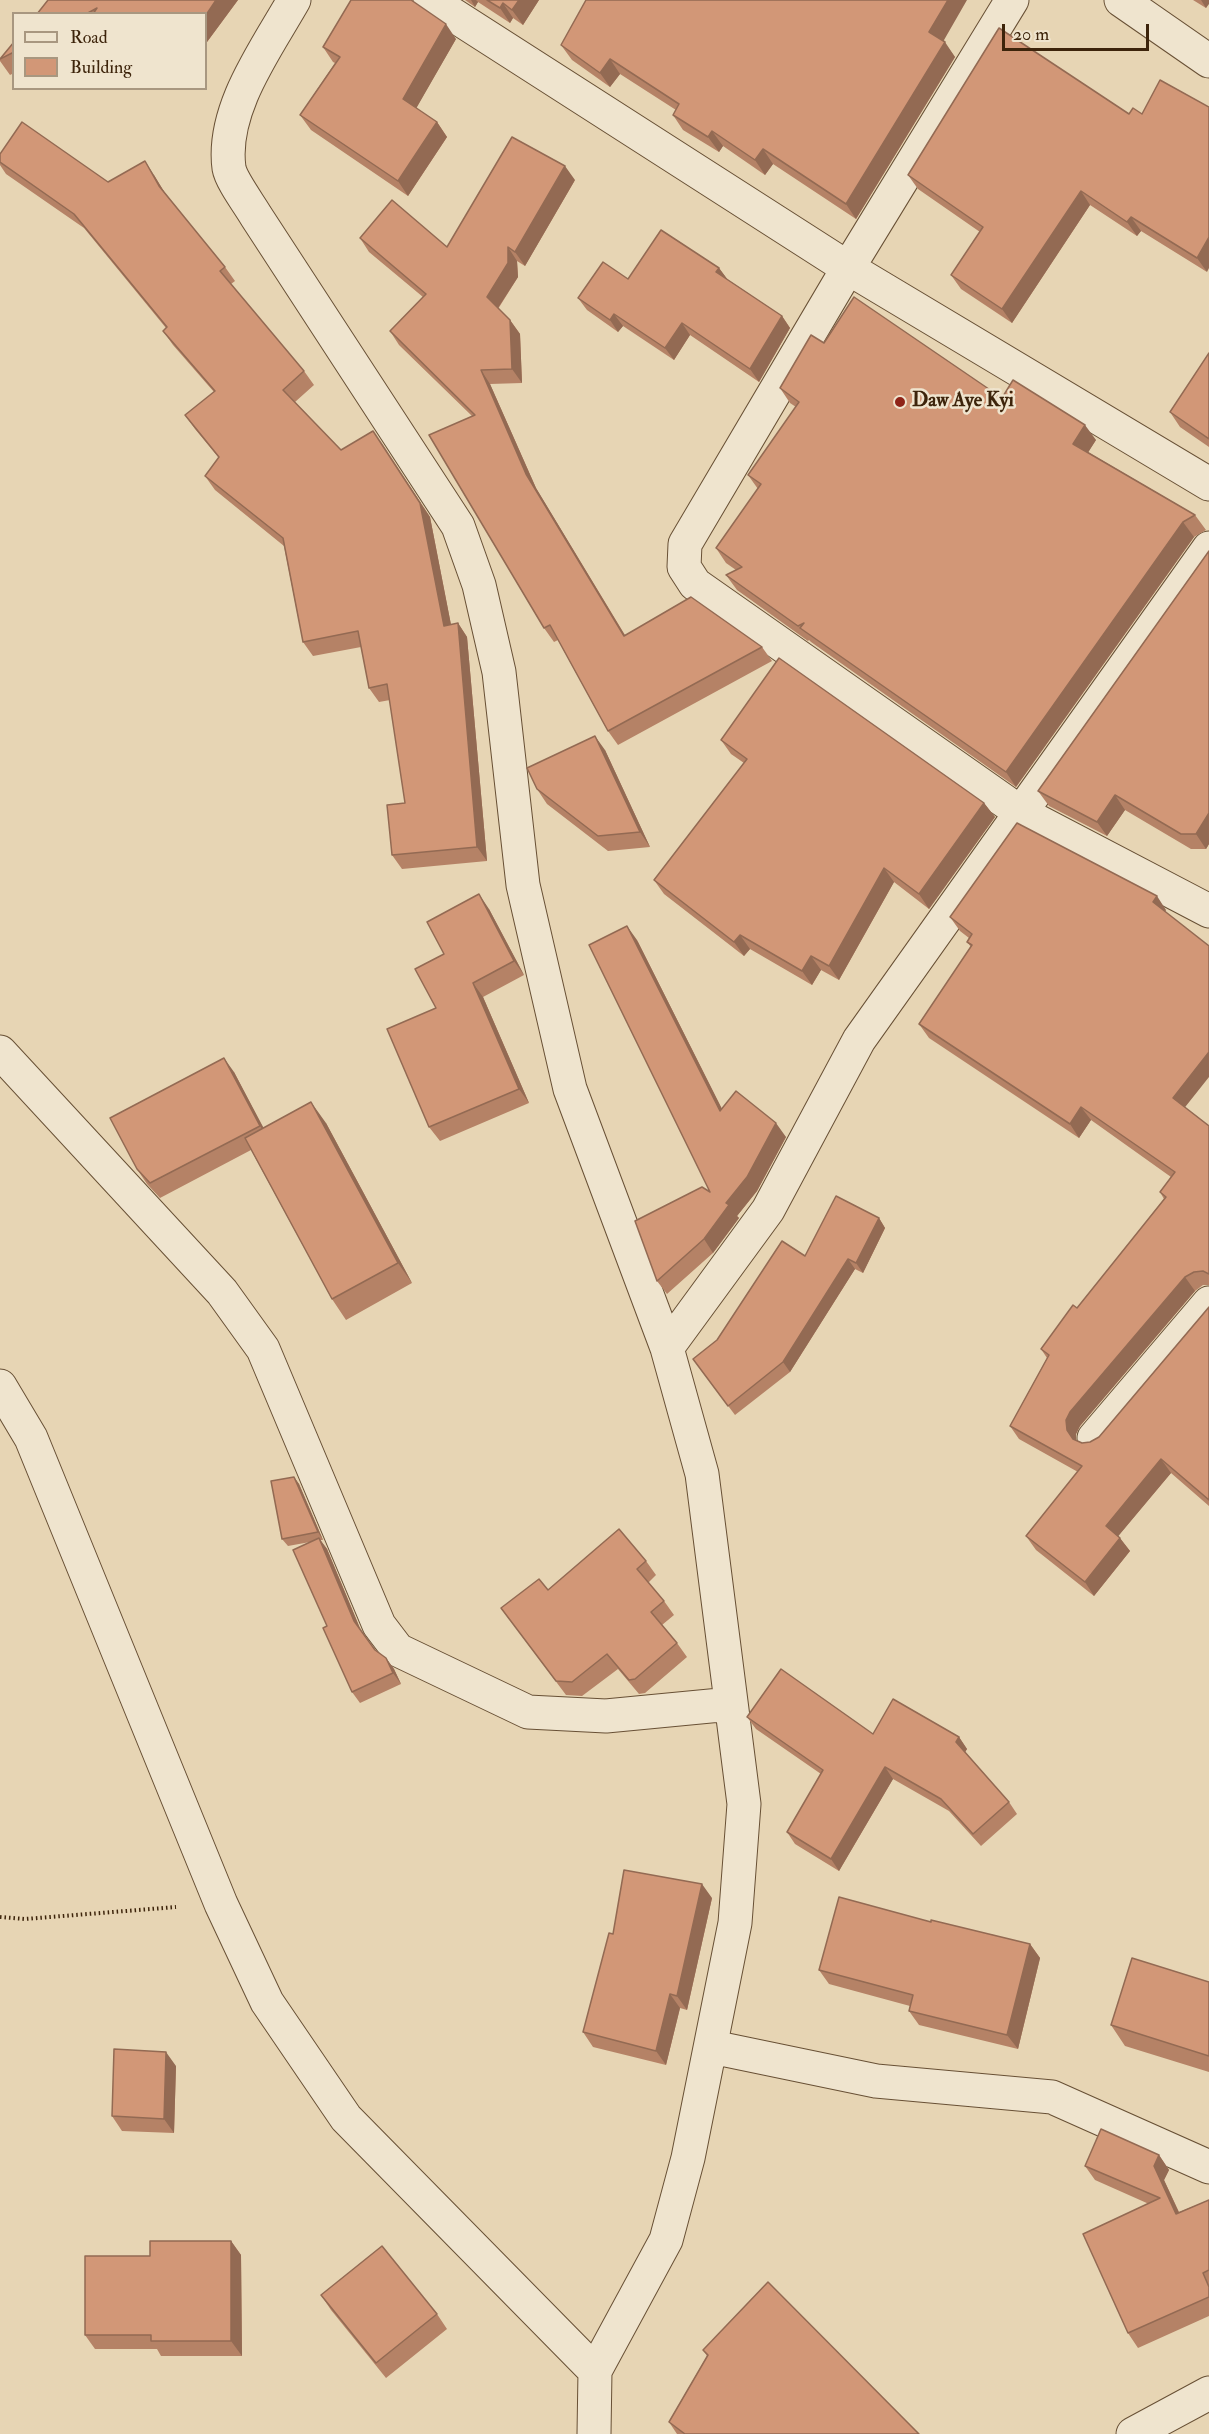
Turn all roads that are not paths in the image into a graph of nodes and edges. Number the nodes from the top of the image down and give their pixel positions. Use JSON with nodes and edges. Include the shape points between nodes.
{"nodes":[{"id":1,"x":294,"y":0,"type":"edge"},
{"id":2,"x":430,"y":0,"type":"edge"},
{"id":3,"x":1012,"y":0,"type":"edge"},
{"id":4,"x":1121,"y":0,"type":"edge"},
{"id":5,"x":1209,"y":60,"type":"edge"},
{"id":6,"x":848,"y":268,"type":"junction"},
{"id":7,"x":1209,"y":484,"type":"edge"},
{"id":8,"x":1209,"y":548,"type":"edge"},
{"id":9,"x":1020,"y":812,"type":"junction"},
{"id":10,"x":1209,"y":911,"type":"edge"},
{"id":11,"x":0,"y":1052,"type":"edge"},
{"id":12,"x":1209,"y":1303,"type":"edge"},
{"id":13,"x":668,"y":1348,"type":"junction"},
{"id":14,"x":0,"y":1386,"type":"edge"},
{"id":15,"x":1095,"y":1438,"type":"edge"},
{"id":16,"x":731,"y":1704,"type":"junction"},
{"id":17,"x":712,"y":2047,"type":"junction"},
{"id":18,"x":1209,"y":2167,"type":"edge"},
{"id":19,"x":595,"y":2371,"type":"junction"},
{"id":20,"x":1209,"y":2393,"type":"edge"},
{"id":21,"x":594,"y":2434,"type":"edge"},
{"id":22,"x":1132,"y":2434,"type":"edge"}],
"edges":[{"from":1,"to":13,"type":"street","via":[[245,87],[231,123],[229,169],[458,526],[478,585],[499,672],[524,885],[570,1089]]},
{"from":2,"to":6,"type":"street"},
{"from":3,"to":6,"type":"street"},
{"from":4,"to":5,"type":"street"},
{"from":6,"to":7,"type":"street"},
{"from":6,"to":9,"type":"street","via":[[685,544],[684,567],[695,584]]},
{"from":8,"to":9,"type":"street"},
{"from":9,"to":10,"type":"street"},
{"from":9,"to":13,"type":"street","via":[[859,1040],[768,1210]]},
{"from":11,"to":16,"type":"street","via":[[222,1292],[263,1349],[379,1625],[398,1650],[528,1712],[606,1716]]},
{"from":12,"to":15,"type":"street"},
{"from":13,"to":16,"type":"street","via":[[702,1474]]},
{"from":14,"to":19,"type":"street","via":[[31,1438],[221,1904],[267,2002],[346,2118]]},
{"from":16,"to":17,"type":"street","via":[[744,1804],[735,1923]]},
{"from":17,"to":18,"type":"street","via":[[876,2081],[1052,2097]]},
{"from":17,"to":19,"type":"street","via":[[666,2240]]},
{"from":19,"to":21,"type":"street"},
{"from":20,"to":22,"type":"street"}]}
